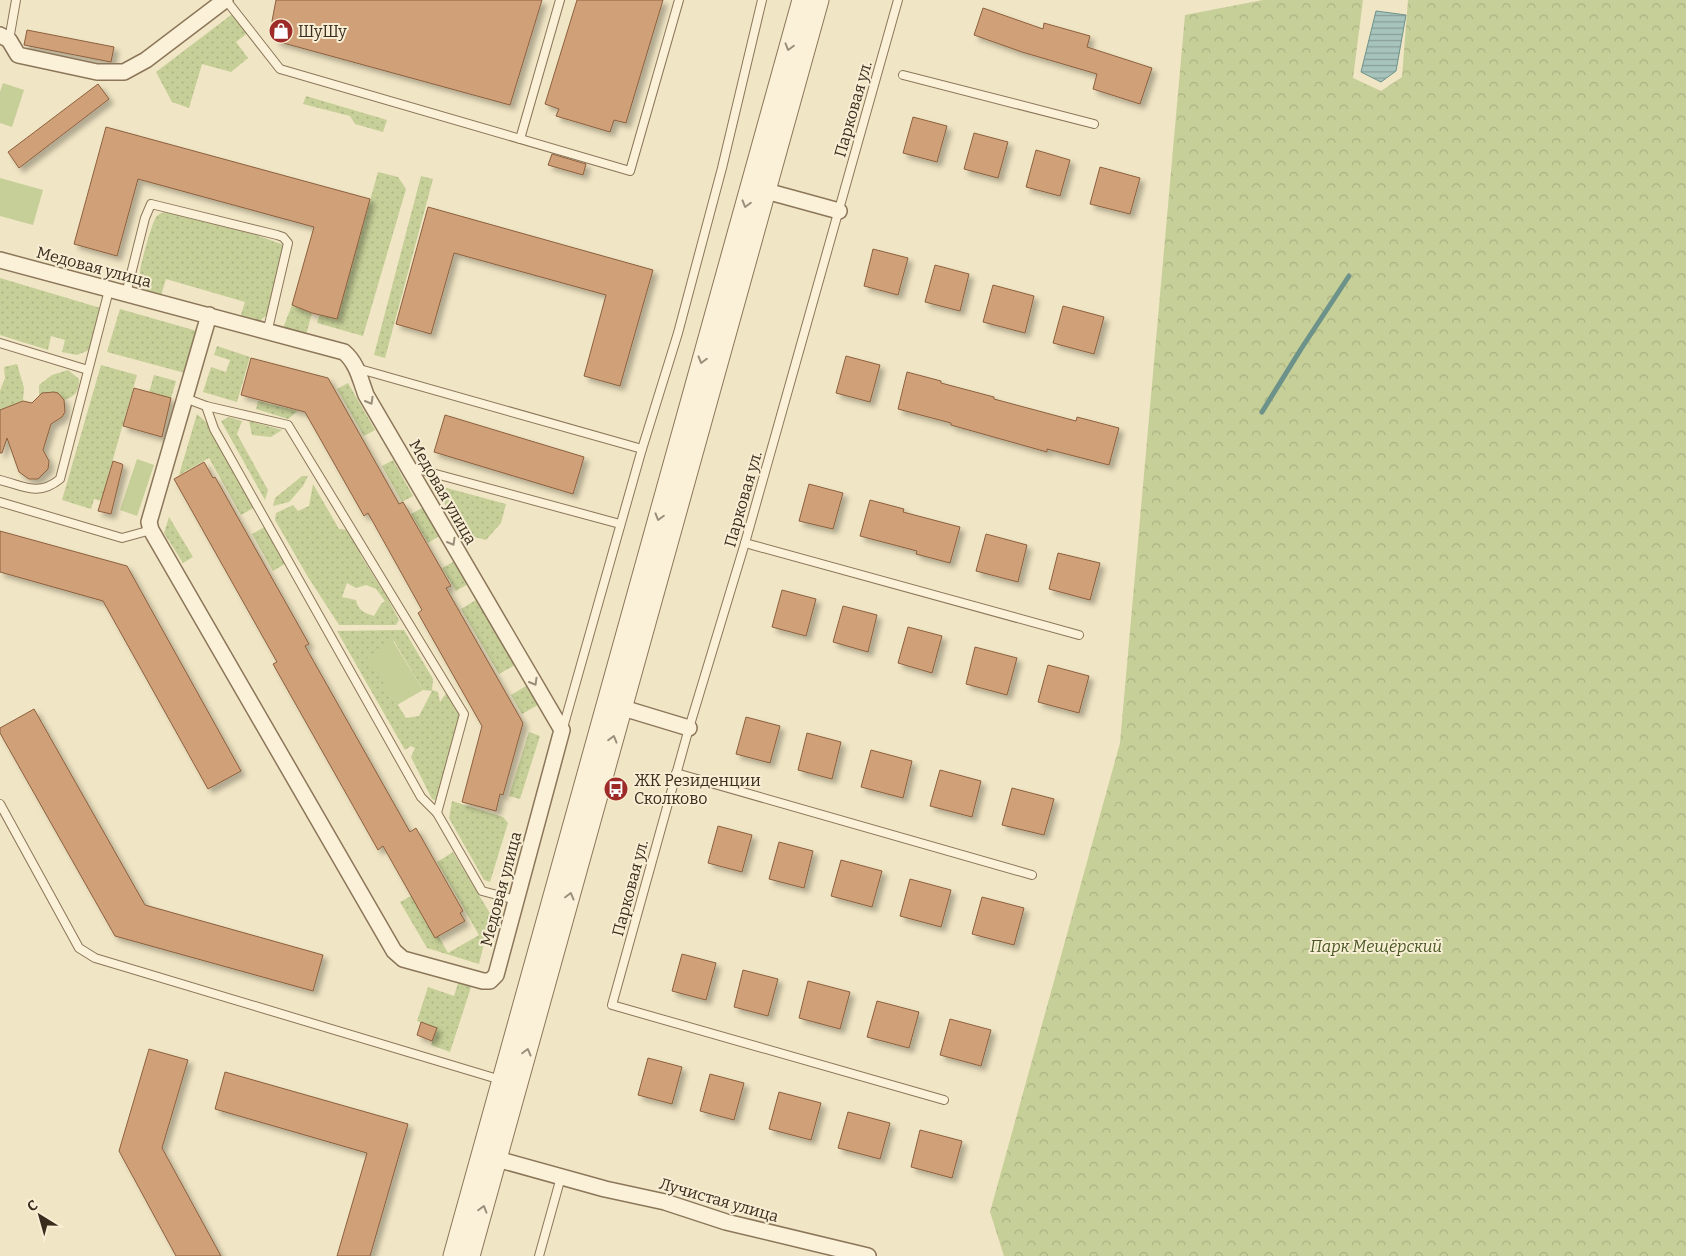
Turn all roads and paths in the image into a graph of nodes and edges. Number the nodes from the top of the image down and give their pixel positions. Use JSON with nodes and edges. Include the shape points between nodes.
{"nodes":[{"id":1,"x":16,"y":0,"type":"edge"},
{"id":2,"x":226,"y":0,"type":"edge"},
{"id":3,"x":560,"y":0,"type":"edge"},
{"id":4,"x":679,"y":0,"type":"edge"},
{"id":5,"x":762,"y":0,"type":"edge"},
{"id":6,"x":802,"y":0,"type":"edge"},
{"id":7,"x":819,"y":0,"type":"edge"},
{"id":8,"x":898,"y":0,"type":"edge"},
{"id":9,"x":4,"y":37,"type":"edge"},
{"id":10,"x":903,"y":75,"type":"dead end"},
{"id":11,"x":1094,"y":124,"type":"dead end"},
{"id":12,"x":520,"y":139,"type":"junction"},
{"id":13,"x":766,"y":191,"type":"junction"},
{"id":14,"x":839,"y":211,"type":"junction"},
{"id":15,"x":0,"y":260,"type":"edge"},
{"id":16,"x":109,"y":290,"type":"junction"},
{"id":17,"x":126,"y":294,"type":"junction"},
{"id":18,"x":209,"y":315,"type":"junction"},
{"id":19,"x":267,"y":333,"type":"junction"},
{"id":20,"x":0,"y":343,"type":"edge"},
{"id":21,"x":353,"y":362,"type":"junction"},
{"id":22,"x":88,"y":370,"type":"junction"},
{"id":23,"x":184,"y":398,"type":"junction"},
{"id":24,"x":206,"y":406,"type":"junction"},
{"id":25,"x":642,"y":449,"type":"junction"},
{"id":26,"x":408,"y":466,"type":"junction"},
{"id":27,"x":0,"y":480,"type":"edge"},
{"id":28,"x":0,"y":502,"type":"edge"},
{"id":29,"x":620,"y":524,"type":"junction"},
{"id":30,"x":151,"y":530,"type":"junction"},
{"id":31,"x":745,"y":543,"type":"junction"},
{"id":32,"x":1079,"y":635,"type":"dead end"},
{"id":33,"x":623,"y":708,"type":"junction"},
{"id":34,"x":689,"y":728,"type":"junction"},
{"id":35,"x":562,"y":730,"type":"junction"},
{"id":36,"x":676,"y":773,"type":"junction"},
{"id":37,"x":0,"y":804,"type":"edge"},
{"id":38,"x":437,"y":813,"type":"junction"},
{"id":39,"x":1032,"y":875,"type":"dead end"},
{"id":40,"x":516,"y":900,"type":"junction"},
{"id":41,"x":502,"y":1080,"type":"junction"},
{"id":42,"x":944,"y":1100,"type":"dead end"},
{"id":43,"x":497,"y":1159,"type":"junction"},
{"id":44,"x":562,"y":1177,"type":"junction"},
{"id":45,"x":453,"y":1256,"type":"edge"},
{"id":46,"x":470,"y":1256,"type":"edge"},
{"id":47,"x":539,"y":1256,"type":"edge"},
{"id":48,"x":868,"y":1256,"type":"edge"}],
"edges":[{"from":1,"to":9,"type":"lane"},
{"from":2,"to":9,"type":"street","via":[[146,60],[124,72],[97,72],[18,55]]},
{"from":2,"to":12,"type":"lane","via":[[280,69]]},
{"from":3,"to":12,"type":"lane"},
{"from":4,"to":12,"type":"lane","via":[[630,171]]},
{"from":5,"to":25,"type":"lane","via":[[678,333]]},
{"from":6,"to":41,"type":"street","one_way":true},
{"from":7,"to":13,"type":"street"},
{"from":8,"to":14,"type":"lane","name":"Парковая ул."},
{"from":10,"to":11,"type":"lane"},
{"from":13,"to":14,"type":"street"},
{"from":13,"to":33,"type":"street"},
{"from":14,"to":31,"type":"lane","name":"Парковая ул."},
{"from":15,"to":16,"type":"street","name":"Медовая улица"},
{"from":16,"to":17,"type":"street","name":"Медовая улица"},
{"from":16,"to":22,"type":"lane"},
{"from":17,"to":18,"type":"street","name":"Медовая улица"},
{"from":17,"to":19,"type":"lane","via":[[151,204],[277,235],[288,243]]},
{"from":18,"to":19,"type":"street","name":"Медовая улица"},
{"from":18,"to":23,"type":"street"},
{"from":19,"to":21,"type":"street","name":"Медовая улица","via":[[344,352]]},
{"from":20,"to":22,"type":"lane"},
{"from":21,"to":25,"type":"lane"},
{"from":21,"to":26,"type":"street","name":"Медовая улица","one_way":true,"via":[[366,395]]},
{"from":22,"to":27,"type":"lane","via":[[60,479],[38,490]]},
{"from":23,"to":24,"type":"lane"},
{"from":23,"to":30,"type":"street","via":[[149,522]]},
{"from":24,"to":38,"type":"lane","via":[[214,429],[421,797]]},
{"from":24,"to":38,"type":"lane","via":[[288,425],[464,714]]},
{"from":25,"to":29,"type":"lane"},
{"from":26,"to":29,"type":"lane"},
{"from":26,"to":35,"type":"street","name":"Медовая улица","one_way":true},
{"from":28,"to":30,"type":"lane","via":[[122,538]]},
{"from":29,"to":35,"type":"lane"},
{"from":30,"to":40,"type":"street","name":"Медовая улица","via":[[394,951],[404,959],[490,981],[496,975]]},
{"from":31,"to":32,"type":"lane"},
{"from":31,"to":34,"type":"lane","name":"Парковая ул."},
{"from":33,"to":34,"type":"street"},
{"from":43,"to":33,"type":"street","one_way":true},
{"from":34,"to":36,"type":"lane","name":"Парковая ул."},
{"from":35,"to":40,"type":"street","name":"Медовая улица"},
{"from":36,"to":39,"type":"lane"},
{"from":36,"to":42,"type":"lane","name":"Парковая ул.","via":[[612,1005]]},
{"from":37,"to":41,"type":"lane","via":[[79,948],[95,958]]},
{"from":38,"to":40,"type":"lane","via":[[482,891]]},
{"from":41,"to":45,"type":"street"},
{"from":43,"to":44,"type":"street","name":"Лучистая улица"},
{"from":46,"to":43,"type":"street","one_way":true},
{"from":44,"to":47,"type":"lane"},
{"from":44,"to":48,"type":"street","name":"Лучистая улица","via":[[665,1202],[726,1222]]}]}
